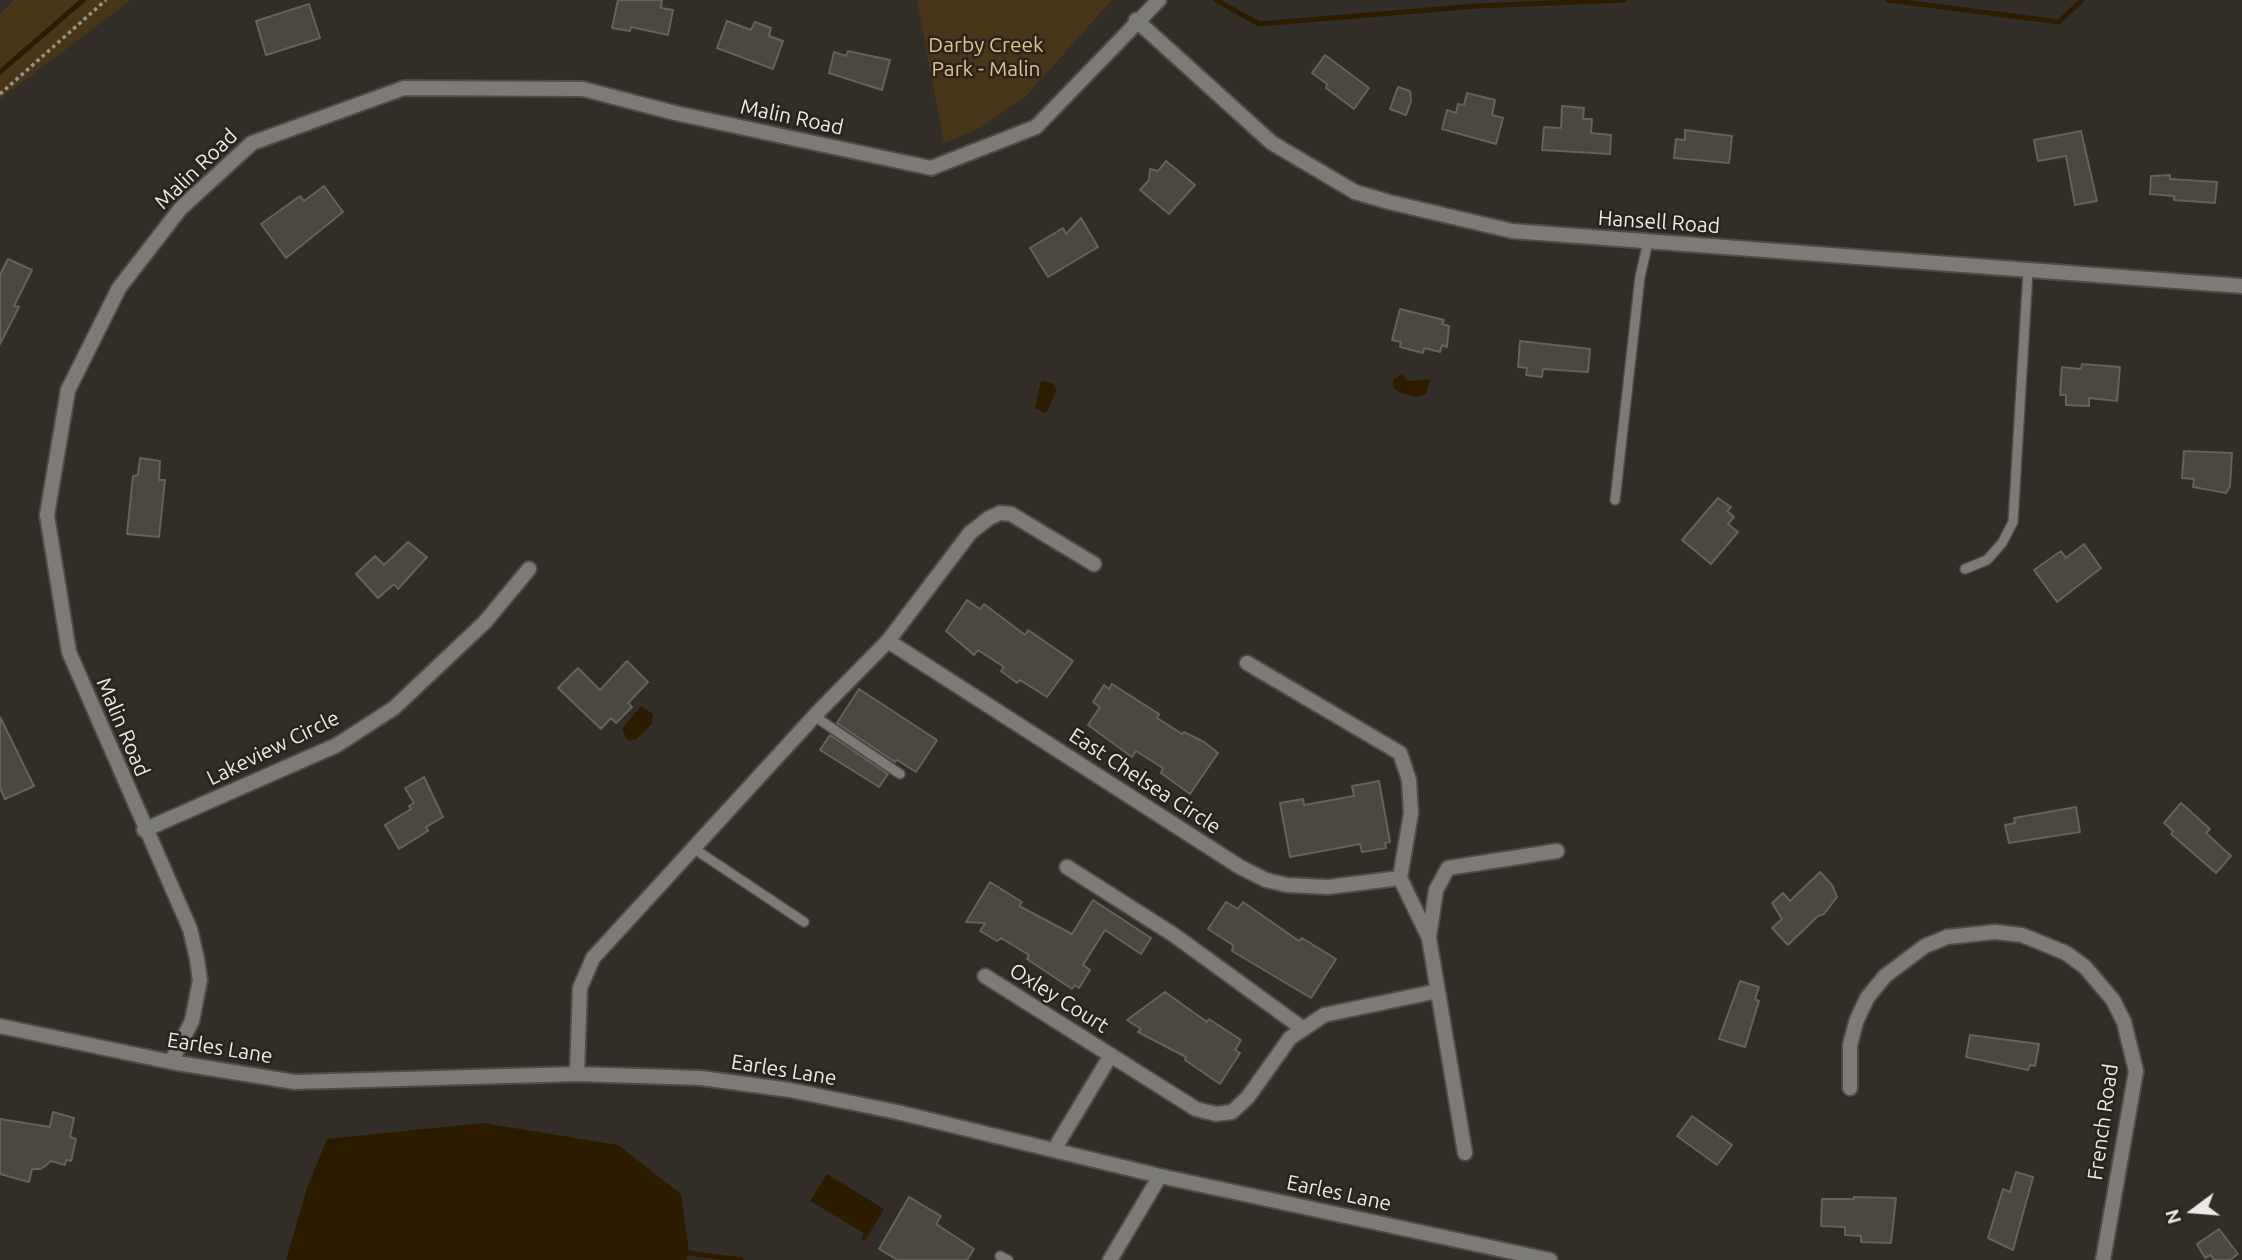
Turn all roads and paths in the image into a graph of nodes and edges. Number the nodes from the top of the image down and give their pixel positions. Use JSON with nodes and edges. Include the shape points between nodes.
{"nodes":[{"id":1,"x":106,"y":0,"type":"edge"},
{"id":2,"x":1159,"y":0,"type":"edge"},
{"id":3,"x":1136,"y":20,"type":"junction"},
{"id":4,"x":0,"y":94,"type":"edge"},
{"id":5,"x":1648,"y":242,"type":"junction"},
{"id":6,"x":2028,"y":271,"type":"junction"},
{"id":7,"x":2242,"y":286,"type":"edge"},
{"id":8,"x":1615,"y":500,"type":"dead end"},
{"id":9,"x":1094,"y":564,"type":"dead end"},
{"id":10,"x":529,"y":569,"type":"dead end"},
{"id":11,"x":1965,"y":569,"type":"dead end"},
{"id":12,"x":888,"y":641,"type":"junction"},
{"id":13,"x":1247,"y":663,"type":"dead end"},
{"id":14,"x":814,"y":716,"type":"junction"},
{"id":15,"x":900,"y":774,"type":"dead end"},
{"id":16,"x":144,"y":830,"type":"junction"},
{"id":17,"x":693,"y":848,"type":"junction"},
{"id":18,"x":1558,"y":850,"type":"dead end"},
{"id":19,"x":1068,"y":867,"type":"dead end"},
{"id":20,"x":1400,"y":878,"type":"junction"},
{"id":21,"x":804,"y":922,"type":"dead end"},
{"id":22,"x":1429,"y":938,"type":"junction"},
{"id":23,"x":985,"y":976,"type":"dead end"},
{"id":24,"x":1438,"y":991,"type":"junction"},
{"id":25,"x":0,"y":1026,"type":"edge"},
{"id":26,"x":1302,"y":1028,"type":"junction"},
{"id":27,"x":1111,"y":1055,"type":"junction"},
{"id":28,"x":171,"y":1062,"type":"junction"},
{"id":29,"x":577,"y":1074,"type":"junction"},
{"id":30,"x":1850,"y":1087,"type":"dead end"},
{"id":31,"x":1055,"y":1149,"type":"junction"},
{"id":32,"x":1465,"y":1153,"type":"dead end"},
{"id":33,"x":1160,"y":1176,"type":"junction"},
{"id":34,"x":1110,"y":1260,"type":"edge"},
{"id":35,"x":1550,"y":1260,"type":"edge"},
{"id":36,"x":2103,"y":1260,"type":"edge"}],
"edges":[{"from":1,"to":4,"type":"path"},
{"from":2,"to":3,"type":"street","name":"Malin Road"},
{"from":3,"to":5,"type":"street","name":"Hansell Road","via":[[1272,143],[1355,192],[1512,232]]},
{"from":3,"to":16,"type":"street","name":"Malin Road","via":[[1036,127],[931,168],[583,89],[404,89],[252,143],[181,208],[119,288],[68,390],[47,515],[69,652]]},
{"from":5,"to":6,"type":"street","name":"Hansell Road"},
{"from":5,"to":8,"type":"lane"},
{"from":6,"to":7,"type":"street","name":"Hansell Road"},
{"from":6,"to":11,"type":"lane","via":[[2013,522],[1987,559]]},
{"from":9,"to":12,"type":"street","via":[[1011,514],[1000,513],[970,533]]},
{"from":10,"to":16,"type":"street","name":"Lakeview Circle","via":[[485,622],[394,708],[337,745]]},
{"from":12,"to":14,"type":"street"},
{"from":12,"to":20,"type":"street","name":"East Chelsea Circle","via":[[1266,880],[1287,886],[1328,887]]},
{"from":13,"to":20,"type":"street","via":[[1399,753],[1409,780],[1411,813]]},
{"from":14,"to":15,"type":"lane"},
{"from":14,"to":17,"type":"street"},
{"from":16,"to":28,"type":"street","name":"Malin Road","via":[[190,929],[200,980],[192,1021]]},
{"from":17,"to":21,"type":"lane"},
{"from":17,"to":29,"type":"street","via":[[593,958],[580,988]]},
{"from":18,"to":22,"type":"street","via":[[1448,867],[1436,890]]},
{"from":19,"to":26,"type":"street","via":[[1174,935]]},
{"from":20,"to":22,"type":"street"},
{"from":22,"to":24,"type":"street"},
{"from":23,"to":27,"type":"street","name":"Oxley Court"},
{"from":24,"to":26,"type":"street","via":[[1347,1008]]},
{"from":24,"to":32,"type":"street"},
{"from":25,"to":28,"type":"street","name":"Earles Lane"},
{"from":26,"to":27,"type":"street","via":[[1233,1112],[1196,1109]]},
{"from":27,"to":31,"type":"street"},
{"from":28,"to":29,"type":"street","name":"Earles Lane","via":[[295,1082]]},
{"from":29,"to":31,"type":"street","name":"Earles Lane","via":[[701,1078],[790,1090]]},
{"from":30,"to":36,"type":"street","name":"French Road","via":[[1850,1045],[1867,998],[1885,976],[1924,946],[1947,937],[1995,932],[2022,935],[2066,953],[2113,1000],[2124,1022],[2136,1071]]},
{"from":31,"to":33,"type":"street","name":"Earles Lane"},
{"from":33,"to":34,"type":"street"},
{"from":33,"to":35,"type":"street","name":"Earles Lane"}]}
